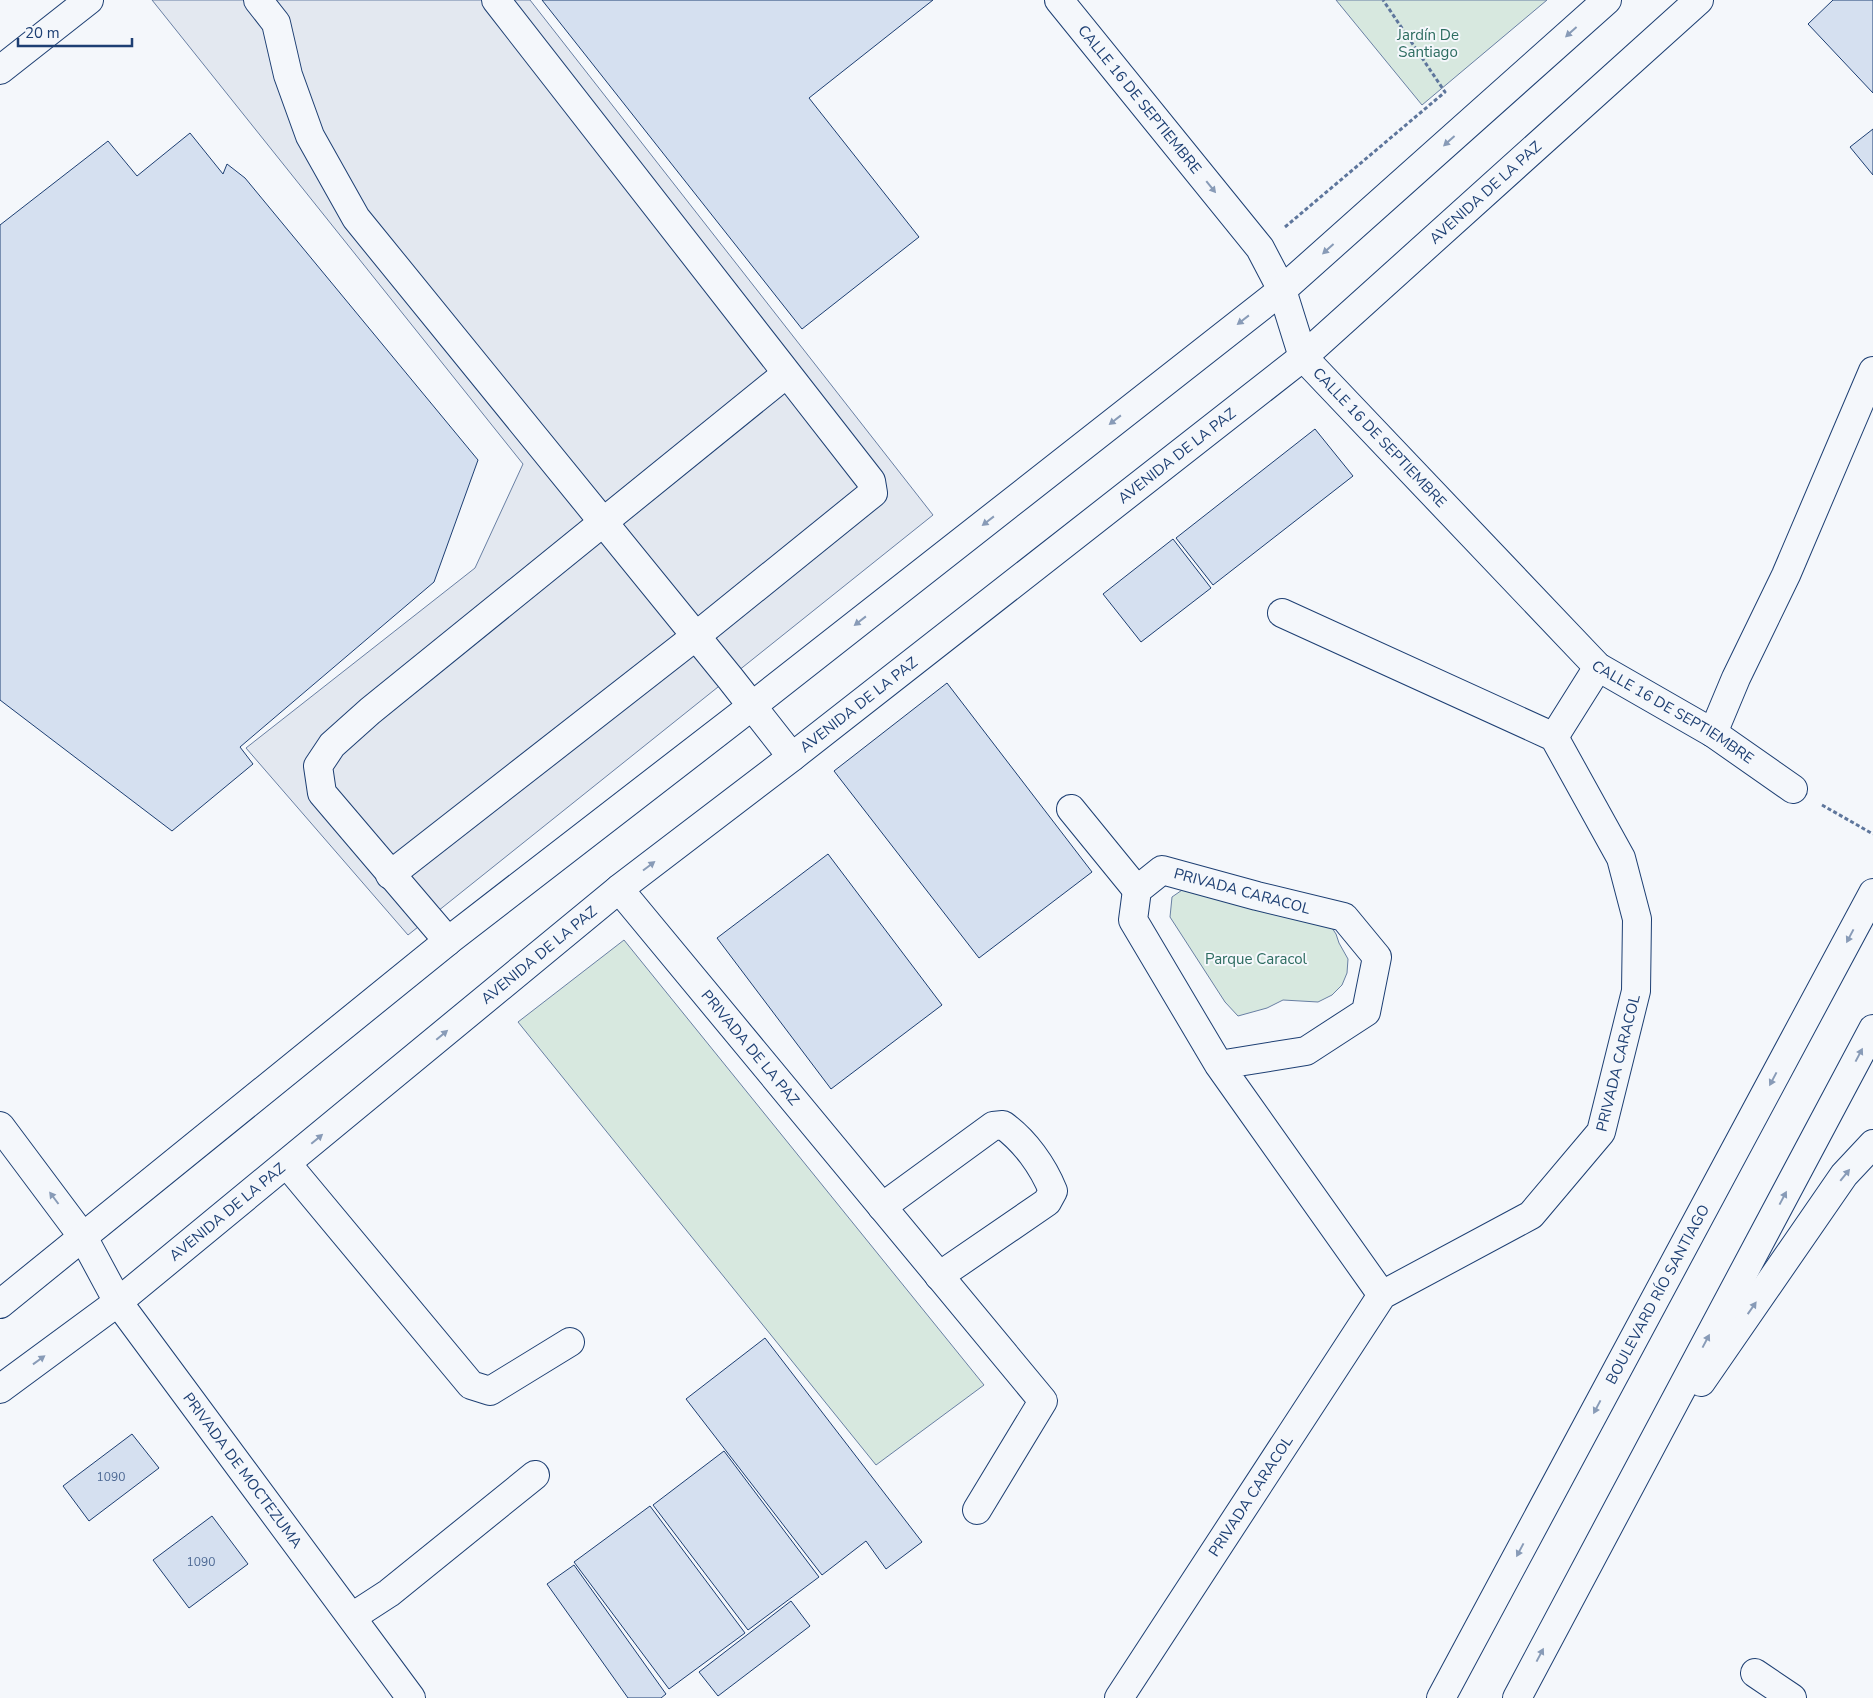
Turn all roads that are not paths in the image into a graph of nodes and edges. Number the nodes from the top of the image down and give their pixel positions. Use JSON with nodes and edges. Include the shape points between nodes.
{"nodes":[{"id":1,"x":89,"y":0,"type":"edge"},
{"id":2,"x":258,"y":0,"type":"edge"},
{"id":3,"x":496,"y":0,"type":"edge"},
{"id":4,"x":1059,"y":0,"type":"edge"},
{"id":5,"x":1607,"y":0,"type":"edge"},
{"id":6,"x":1699,"y":0,"type":"edge"},
{"id":7,"x":0,"y":70,"type":"edge"},
{"id":8,"x":1282,"y":290,"type":"junction"},
{"id":9,"x":1304,"y":357,"type":"junction"},
{"id":10,"x":1873,"y":371,"type":"edge"},
{"id":11,"x":786,"y":374,"type":"junction"},
{"id":12,"x":603,"y":522,"type":"junction"},
{"id":13,"x":1282,"y":613,"type":"dead end"},
{"id":14,"x":696,"y":636,"type":"junction"},
{"id":15,"x":1598,"y":667,"type":"junction"},
{"id":16,"x":752,"y":706,"type":"junction"},
{"id":17,"x":1713,"y":733,"type":"junction"},
{"id":18,"x":1554,"y":737,"type":"junction"},
{"id":19,"x":792,"y":757,"type":"junction"},
{"id":20,"x":1794,"y":789,"type":"dead end"},
{"id":21,"x":1071,"y":809,"type":"dead end"},
{"id":22,"x":390,"y":875,"type":"junction"},
{"id":23,"x":619,"y":889,"type":"junction"},
{"id":24,"x":1137,"y":890,"type":"junction"},
{"id":25,"x":1873,"y":892,"type":"edge"},
{"id":26,"x":448,"y":941,"type":"junction"},
{"id":27,"x":1873,"y":1029,"type":"edge"},
{"id":28,"x":1219,"y":1065,"type":"junction"},
{"id":29,"x":0,"y":1126,"type":"edge"},
{"id":30,"x":1873,"y":1144,"type":"edge"},
{"id":31,"x":287,"y":1164,"type":"junction"},
{"id":32,"x":882,"y":1207,"type":"junction"},
{"id":33,"x":83,"y":1237,"type":"junction"},
{"id":34,"x":939,"y":1276,"type":"junction"},
{"id":35,"x":1382,"y":1295,"type":"junction"},
{"id":36,"x":118,"y":1302,"type":"junction"},
{"id":37,"x":0,"y":1304,"type":"edge"},
{"id":38,"x":570,"y":1342,"type":"dead end"},
{"id":39,"x":0,"y":1389,"type":"edge"},
{"id":40,"x":535,"y":1475,"type":"dead end"},
{"id":41,"x":1625,"y":1492,"type":"junction"},
{"id":42,"x":977,"y":1510,"type":"dead end"},
{"id":43,"x":352,"y":1617,"type":"junction"},
{"id":44,"x":1755,"y":1673,"type":"dead end"},
{"id":45,"x":412,"y":1698,"type":"edge"},
{"id":46,"x":1120,"y":1698,"type":"edge"},
{"id":47,"x":1441,"y":1698,"type":"edge"},
{"id":48,"x":1517,"y":1698,"type":"edge"},
{"id":49,"x":1792,"y":1698,"type":"edge"}],
"edges":[{"from":1,"to":7,"type":"street"},
{"from":2,"to":12,"type":"street","via":[[276,23],[288,75],[310,136],[356,218]]},
{"from":3,"to":11,"type":"street"},
{"from":4,"to":8,"type":"street","name":"CALLE 16 DE SEPTIEMBRE","one_way":true,"via":[[1260,248]]},
{"from":5,"to":8,"type":"street","one_way":true},
{"from":6,"to":9,"type":"street","name":"AVENIDA DE LA PAZ"},
{"from":8,"to":9,"type":"street","name":"CALLE 16 DE SEPTIEMBRE"},
{"from":8,"to":16,"type":"street","one_way":true},
{"from":9,"to":15,"type":"street","name":"CALLE 16 DE SEPTIEMBRE"},
{"from":9,"to":19,"type":"street","name":"AVENIDA DE LA PAZ"},
{"from":10,"to":17,"type":"street","via":[[1786,575]]},
{"from":11,"to":12,"type":"street"},
{"from":11,"to":14,"type":"street","via":[[871,481],[873,493]]},
{"from":12,"to":14,"type":"street"},
{"from":12,"to":22,"type":"street","via":[[370,711],[332,745],[318,766],[322,793]]},
{"from":13,"to":18,"type":"street"},
{"from":14,"to":16,"type":"street"},
{"from":14,"to":22,"type":"street"},
{"from":15,"to":17,"type":"street","name":"CALLE 16 DE SEPTIEMBRE"},
{"from":15,"to":18,"type":"street"},
{"from":16,"to":19,"type":"street"},
{"from":16,"to":26,"type":"street"},
{"from":17,"to":20,"type":"street","name":"CALLE 16 DE SEPTIEMBRE"},
{"from":18,"to":35,"type":"street","name":"PRIVADA CARACOL","via":[[1621,858],[1637,919],[1636,991],[1601,1132],[1531,1215]]},
{"from":23,"to":19,"type":"street","name":"AVENIDA DE LA PAZ","one_way":true},
{"from":21,"to":24,"type":"street"},
{"from":22,"to":26,"type":"street"},
{"from":31,"to":23,"type":"street","name":"AVENIDA DE LA PAZ","one_way":true},
{"from":23,"to":32,"type":"street","name":"PRIVADA DE LA PAZ"},
{"from":24,"to":28,"type":"street","via":[[1133,920]]},
{"from":24,"to":28,"type":"street","name":"PRIVADA CARACOL","via":[[1162,870],[1344,917],[1377,957],[1366,1012],[1306,1051]]},
{"from":25,"to":47,"type":"street","name":"BOULEVARD RÍO SANTIAGO","one_way":true},
{"from":26,"to":33,"type":"street"},
{"from":41,"to":27,"type":"street","one_way":true},
{"from":28,"to":35,"type":"street"},
{"from":33,"to":29,"type":"street","name":"PRIVADA DE MOCTEZUMA","one_way":true},
{"from":41,"to":30,"type":"street","one_way":true,"via":[[1844,1175]]},
{"from":31,"to":36,"type":"street","name":"AVENIDA DE LA PAZ"},
{"from":31,"to":38,"type":"street","via":[[471,1385],[490,1391]]},
{"from":32,"to":34,"type":"street","name":"PRIVADA DE LA PAZ"},
{"from":32,"to":34,"type":"street","via":[[993,1126],[1003,1125],[1018,1136],[1048,1177],[1053,1191],[1046,1202]]},
{"from":33,"to":36,"type":"street","name":"PRIVADA DE MOCTEZUMA"},
{"from":33,"to":37,"type":"street"},
{"from":34,"to":42,"type":"street","name":"PRIVADA DE LA PAZ","via":[[1043,1401]]},
{"from":35,"to":46,"type":"street","name":"PRIVADA CARACOL"},
{"from":39,"to":36,"type":"street","name":"AVENIDA DE LA PAZ","one_way":true},
{"from":36,"to":43,"type":"street","name":"PRIVADA DE MOCTEZUMA"},
{"from":40,"to":43,"type":"street","via":[[388,1593]]},
{"from":48,"to":41,"type":"street","one_way":true},
{"from":43,"to":45,"type":"street","name":"PRIVADA DE MOCTEZUMA"},
{"from":44,"to":49,"type":"street"}]}
